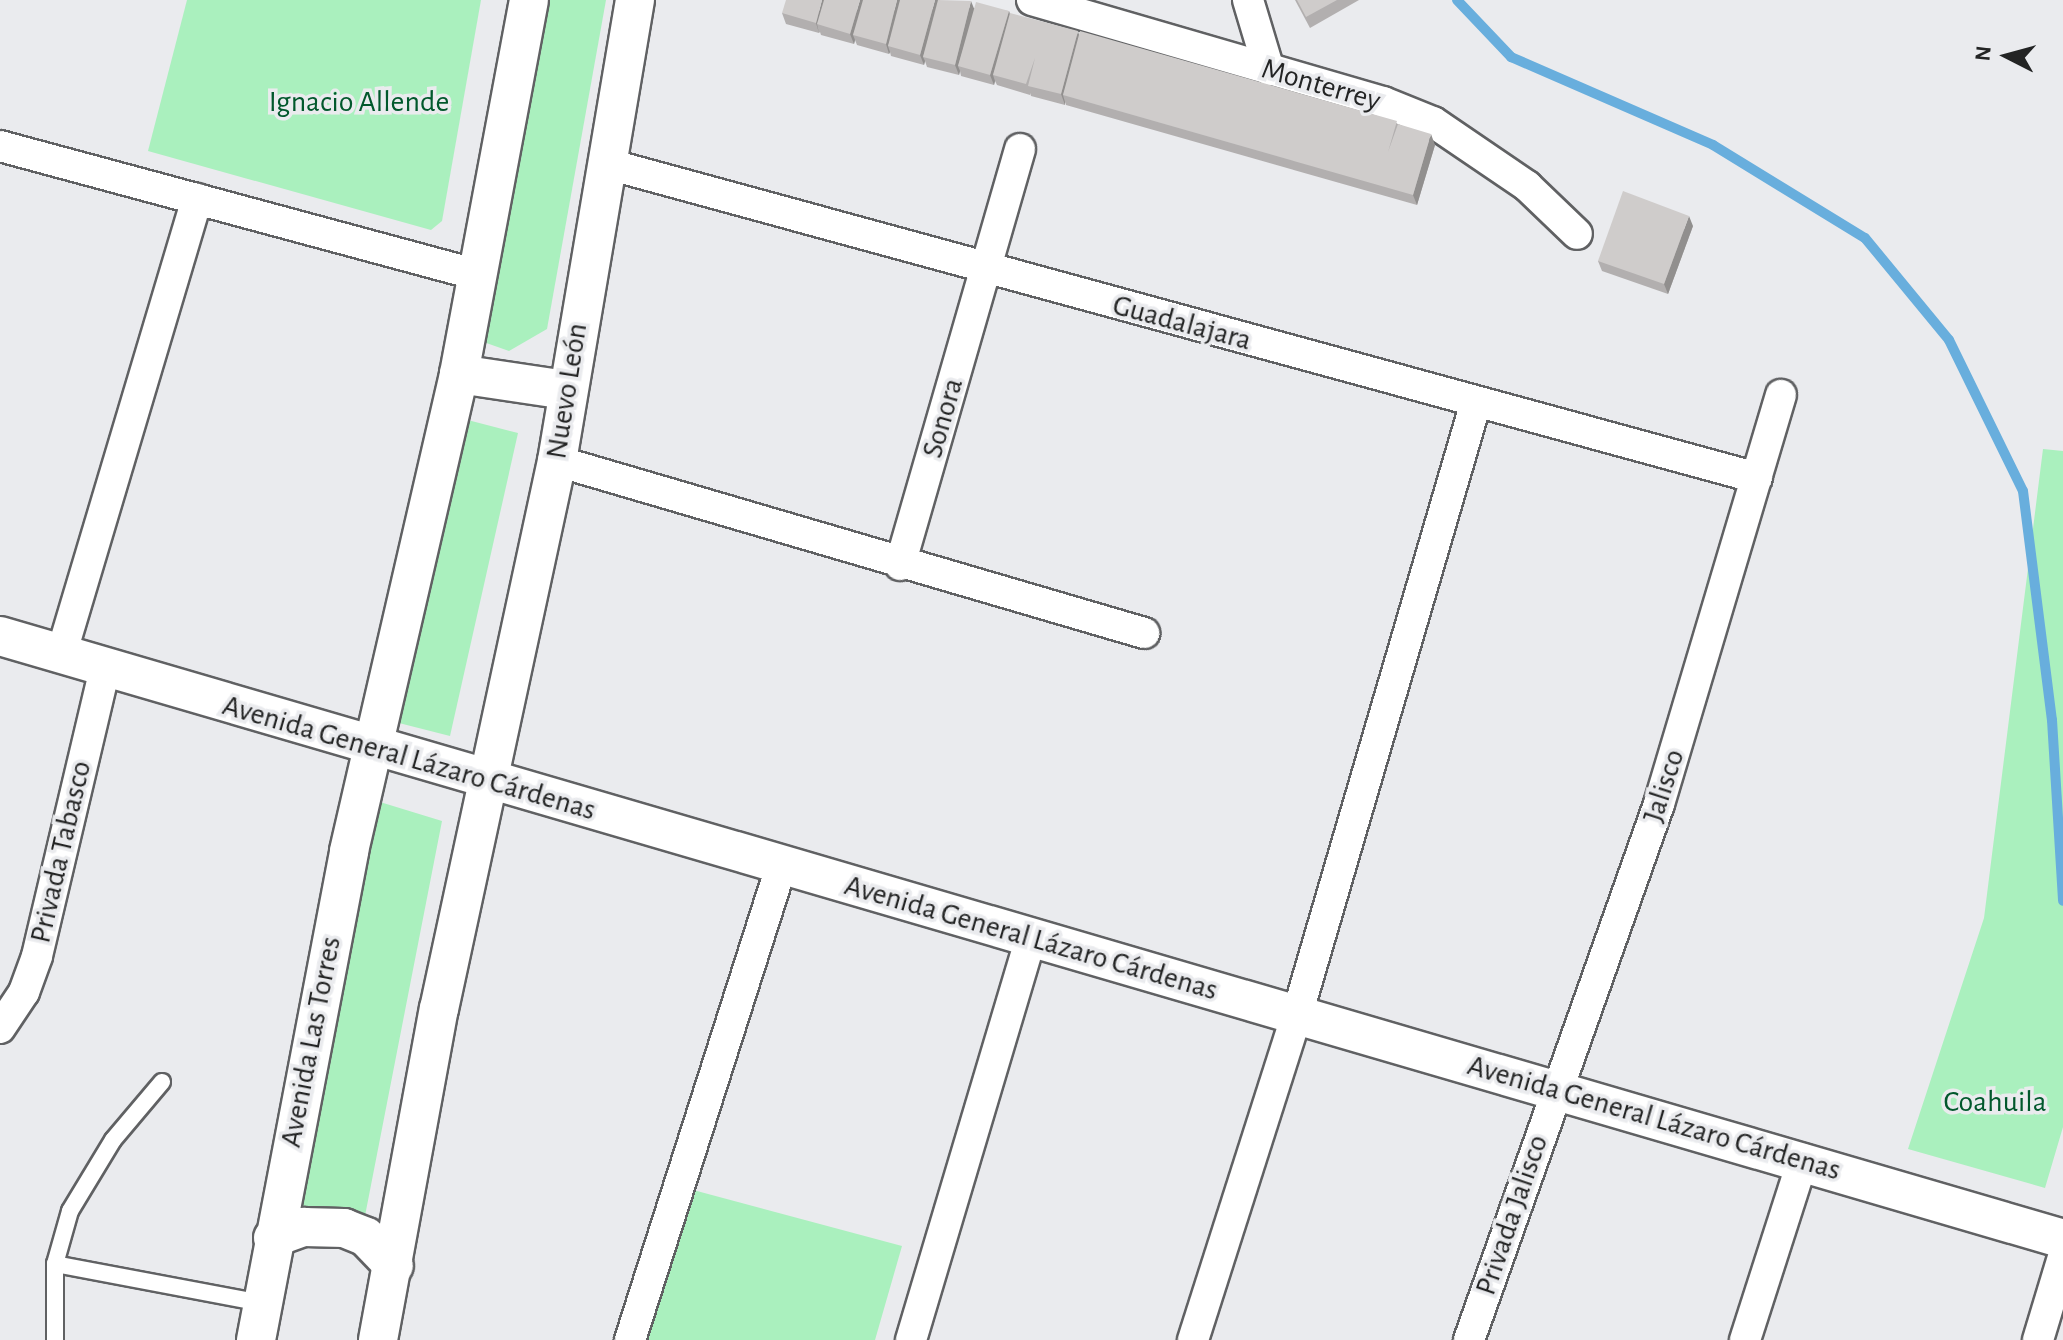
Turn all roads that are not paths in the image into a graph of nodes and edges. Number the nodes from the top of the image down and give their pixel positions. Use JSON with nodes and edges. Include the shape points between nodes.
{"nodes":[{"id":1,"x":529,"y":0,"type":"edge"},
{"id":2,"x":635,"y":0,"type":"edge"},
{"id":3,"x":1032,"y":0,"type":"edge"},
{"id":4,"x":1248,"y":0,"type":"edge"},
{"id":5,"x":1269,"y":70,"type":"junction"},
{"id":6,"x":0,"y":146,"type":"edge"},
{"id":7,"x":1020,"y":149,"type":"dead end"},
{"id":8,"x":608,"y":164,"type":"junction"},
{"id":9,"x":197,"y":199,"type":"junction"},
{"id":10,"x":1577,"y":234,"type":"dead end"},
{"id":11,"x":986,"y":271,"type":"junction"},
{"id":12,"x":478,"y":275,"type":"junction"},
{"id":13,"x":459,"y":374,"type":"junction"},
{"id":14,"x":566,"y":390,"type":"junction"},
{"id":15,"x":1781,"y":395,"type":"dead end"},
{"id":16,"x":1476,"y":402,"type":"junction"},
{"id":17,"x":557,"y":461,"type":"junction"},
{"id":18,"x":1757,"y":478,"type":"junction"},
{"id":19,"x":900,"y":565,"type":"junction"},
{"id":20,"x":1144,"y":633,"type":"dead end"},
{"id":21,"x":0,"y":636,"type":"edge"},
{"id":22,"x":61,"y":655,"type":"junction"},
{"id":23,"x":105,"y":668,"type":"junction"},
{"id":24,"x":375,"y":745,"type":"junction"},
{"id":25,"x":487,"y":780,"type":"junction"},
{"id":26,"x":781,"y":866,"type":"junction"},
{"id":27,"x":1031,"y":937,"type":"junction"},
{"id":28,"x":1297,"y":1015,"type":"junction"},
{"id":29,"x":0,"y":1028,"type":"edge"},
{"id":30,"x":162,"y":1082,"type":"dead end"},
{"id":31,"x":1555,"y":1089,"type":"junction"},
{"id":32,"x":1803,"y":1159,"type":"junction"},
{"id":33,"x":273,"y":1238,"type":"junction"},
{"id":34,"x":2063,"y":1239,"type":"edge"},
{"id":35,"x":2063,"y":1257,"type":"edge"},
{"id":36,"x":55,"y":1264,"type":"junction"},
{"id":37,"x":394,"y":1266,"type":"junction"},
{"id":38,"x":265,"y":1327,"type":"edge"},
{"id":39,"x":55,"y":1340,"type":"edge"},
{"id":40,"x":378,"y":1340,"type":"edge"},
{"id":41,"x":630,"y":1340,"type":"edge"},
{"id":42,"x":911,"y":1340,"type":"edge"},
{"id":43,"x":1193,"y":1340,"type":"edge"},
{"id":44,"x":1469,"y":1340,"type":"edge"},
{"id":45,"x":1745,"y":1340,"type":"edge"},
{"id":46,"x":2038,"y":1340,"type":"edge"}],
"edges":[{"from":1,"to":12,"type":"street"},
{"from":2,"to":8,"type":"street","name":"Nuevo León"},
{"from":3,"to":5,"type":"street","name":"Monterrey"},
{"from":4,"to":5,"type":"street"},
{"from":5,"to":10,"type":"street","name":"Monterrey","via":[[1433,122],[1516,177]]},
{"from":6,"to":9,"type":"street"},
{"from":7,"to":11,"type":"street","name":"Sonora"},
{"from":8,"to":11,"type":"street","name":"Guadalajara"},
{"from":8,"to":14,"type":"street","name":"Nuevo León"},
{"from":9,"to":12,"type":"street"},
{"from":9,"to":22,"type":"street"},
{"from":11,"to":16,"type":"street","name":"Guadalajara"},
{"from":11,"to":19,"type":"street","name":"Sonora"},
{"from":12,"to":13,"type":"street"},
{"from":13,"to":14,"type":"street"},
{"from":13,"to":24,"type":"street"},
{"from":14,"to":17,"type":"street","name":"Nuevo León"},
{"from":15,"to":18,"type":"street"},
{"from":16,"to":18,"type":"street","name":"Guadalajara"},
{"from":16,"to":28,"type":"street"},
{"from":17,"to":19,"type":"street"},
{"from":17,"to":25,"type":"street","name":"Nuevo León"},
{"from":18,"to":31,"type":"street","name":"Jalisco","via":[[1659,804]]},
{"from":19,"to":20,"type":"street"},
{"from":21,"to":22,"type":"street","name":"Avenida General Lázaro Cárdenas"},
{"from":22,"to":23,"type":"street","name":"Avenida General Lázaro Cárdenas"},
{"from":23,"to":24,"type":"street","name":"Avenida General Lázaro Cárdenas"},
{"from":23,"to":29,"type":"street","name":"Privada Tabasco","via":[[37,956],[24,992]]},
{"from":24,"to":25,"type":"street","name":"Avenida General Lázaro Cárdenas"},
{"from":24,"to":33,"type":"street","name":"Avenida Las Torres"},
{"from":25,"to":26,"type":"street","name":"Avenida General Lázaro Cárdenas"},
{"from":25,"to":37,"type":"street","via":[[439,1009]]},
{"from":26,"to":27,"type":"street","name":"Avenida General Lázaro Cárdenas"},
{"from":26,"to":41,"type":"street"},
{"from":27,"to":28,"type":"street","name":"Avenida General Lázaro Cárdenas"},
{"from":27,"to":42,"type":"street"},
{"from":28,"to":31,"type":"street","name":"Avenida General Lázaro Cárdenas"},
{"from":28,"to":43,"type":"street"},
{"from":30,"to":36,"type":"lane","via":[[87,1177],[70,1211]]},
{"from":31,"to":32,"type":"street","name":"Avenida General Lázaro Cárdenas"},
{"from":31,"to":44,"type":"street","name":"Privada Jalisco"},
{"from":32,"to":34,"type":"street","name":"Avenida General Lázaro Cárdenas"},
{"from":32,"to":45,"type":"street"},
{"from":33,"to":37,"type":"street","via":[[315,1226],[344,1228],[366,1237]]},
{"from":33,"to":38,"type":"street","name":"Avenida Las Torres"},
{"from":35,"to":46,"type":"street"},
{"from":36,"to":38,"type":"lane"},
{"from":36,"to":39,"type":"lane"},
{"from":37,"to":40,"type":"street"}]}
